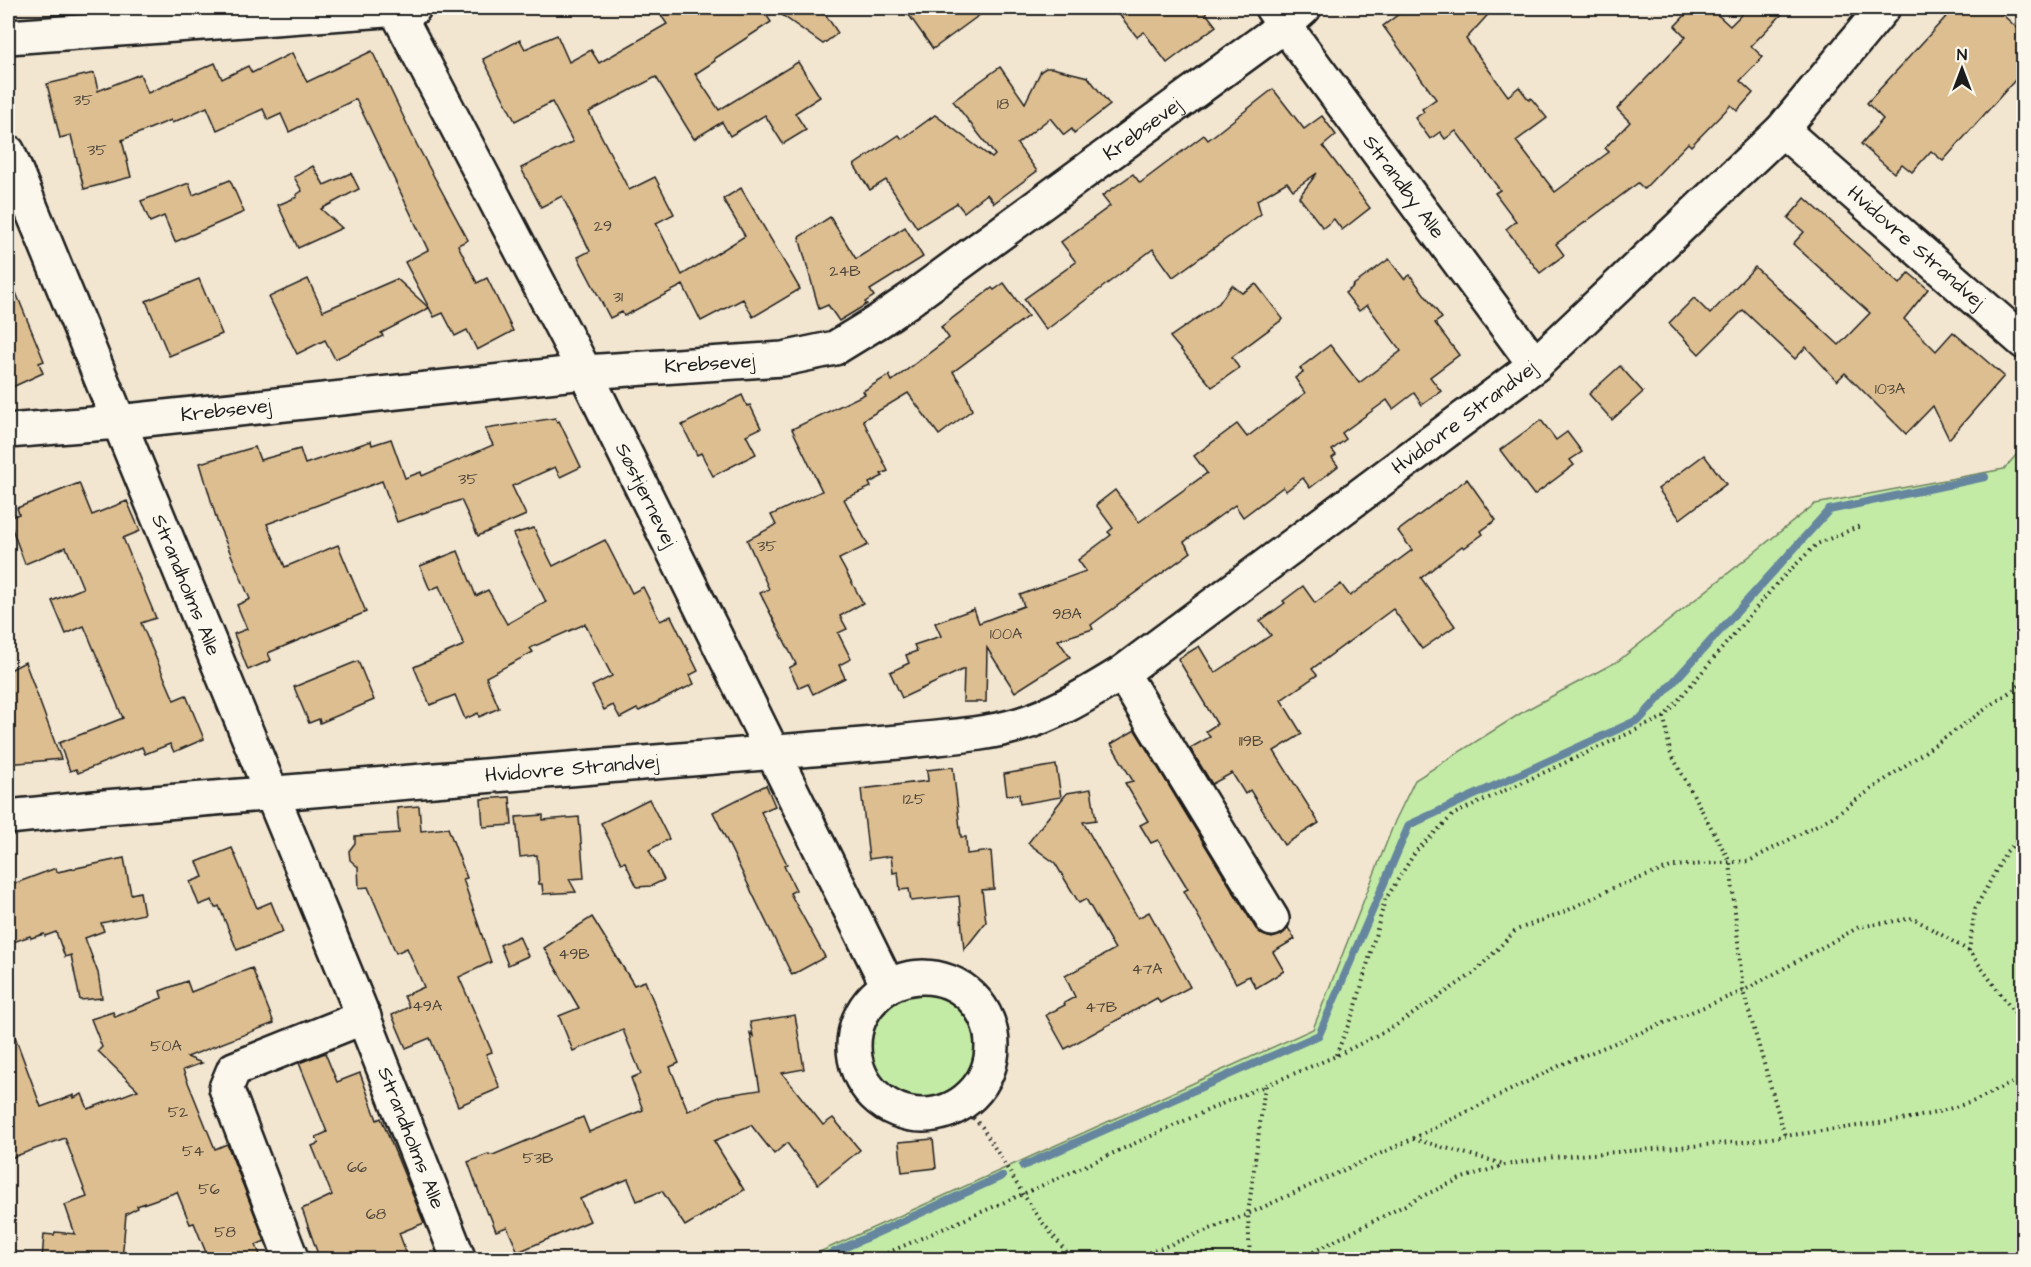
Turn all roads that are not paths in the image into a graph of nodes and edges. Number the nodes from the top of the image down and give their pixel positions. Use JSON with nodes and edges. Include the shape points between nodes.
{"nodes":[{"id":1,"x":401,"y":8,"type":"edge"},
{"id":2,"x":1883,"y":8,"type":"edge"},
{"id":3,"x":1287,"y":13,"type":"edge"},
{"id":4,"x":8,"y":37,"type":"edge"},
{"id":5,"x":1782,"y":130,"type":"junction"},
{"id":6,"x":8,"y":152,"type":"edge"},
{"id":7,"x":2024,"y":342,"type":"edge"},
{"id":8,"x":1535,"y":365,"type":"junction"},
{"id":9,"x":585,"y":372,"type":"junction"},
{"id":10,"x":118,"y":422,"type":"junction"},
{"id":11,"x":8,"y":431,"type":"edge"},
{"id":12,"x":1122,"y":673,"type":"junction"},
{"id":13,"x":771,"y":752,"type":"junction"},
{"id":14,"x":272,"y":794,"type":"junction"},
{"id":15,"x":8,"y":817,"type":"edge"},
{"id":16,"x":1272,"y":919,"type":"dead end"},
{"id":17,"x":888,"y":987,"type":"junction"},
{"id":18,"x":363,"y":1017,"type":"junction"},
{"id":19,"x":291,"y":1258,"type":"edge"},
{"id":20,"x":459,"y":1260,"type":"edge"}],
"edges":[{"from":1,"to":4,"type":"street"},
{"from":1,"to":9,"type":"street","name":"Søstjernevej"},
{"from":2,"to":5,"type":"street","name":"Hvidovre Strandvej"},
{"from":3,"to":8,"type":"street","name":"Strandby Alle"},
{"from":3,"to":9,"type":"street","name":"Krebsevej","via":[[879,321],[835,348],[783,359]]},
{"from":5,"to":7,"type":"street","name":"Hvidovre Strandvej"},
{"from":5,"to":8,"type":"street","name":"Hvidovre Strandvej"},
{"from":6,"to":10,"type":"street","name":"Strandholms Alle"},
{"from":8,"to":12,"type":"street","name":"Hvidovre Strandvej"},
{"from":9,"to":10,"type":"street","name":"Krebsevej"},
{"from":9,"to":13,"type":"street","name":"Søstjernevej"},
{"from":10,"to":11,"type":"street","name":"Krebsevej"},
{"from":10,"to":14,"type":"street","name":"Strandholms Alle"},
{"from":12,"to":13,"type":"street","name":"Hvidovre Strandvej","via":[[1069,705],[1018,725],[899,742]]},
{"from":12,"to":16,"type":"street"},
{"from":13,"to":14,"type":"street","name":"Hvidovre Strandvej"},
{"from":13,"to":17,"type":"street","name":"Søstjernevej"},
{"from":14,"to":15,"type":"street","name":"Hvidovre Strandvej"},
{"from":14,"to":18,"type":"street","name":"Strandholms Alle"},
{"from":17,"to":17,"type":"street","via":[[871,1000],[859,1019],[854,1041],[864,1083],[878,1099],[897,1111],[918,1116],[961,1105],[977,1090],[988,1071],[993,1049],[990,1027],[981,1008],[959,987],[929,977],[908,979]]},
{"from":18,"to":19,"type":"street","via":[[234,1069],[226,1088]]},
{"from":18,"to":20,"type":"street","name":"Strandholms Alle"}]}
